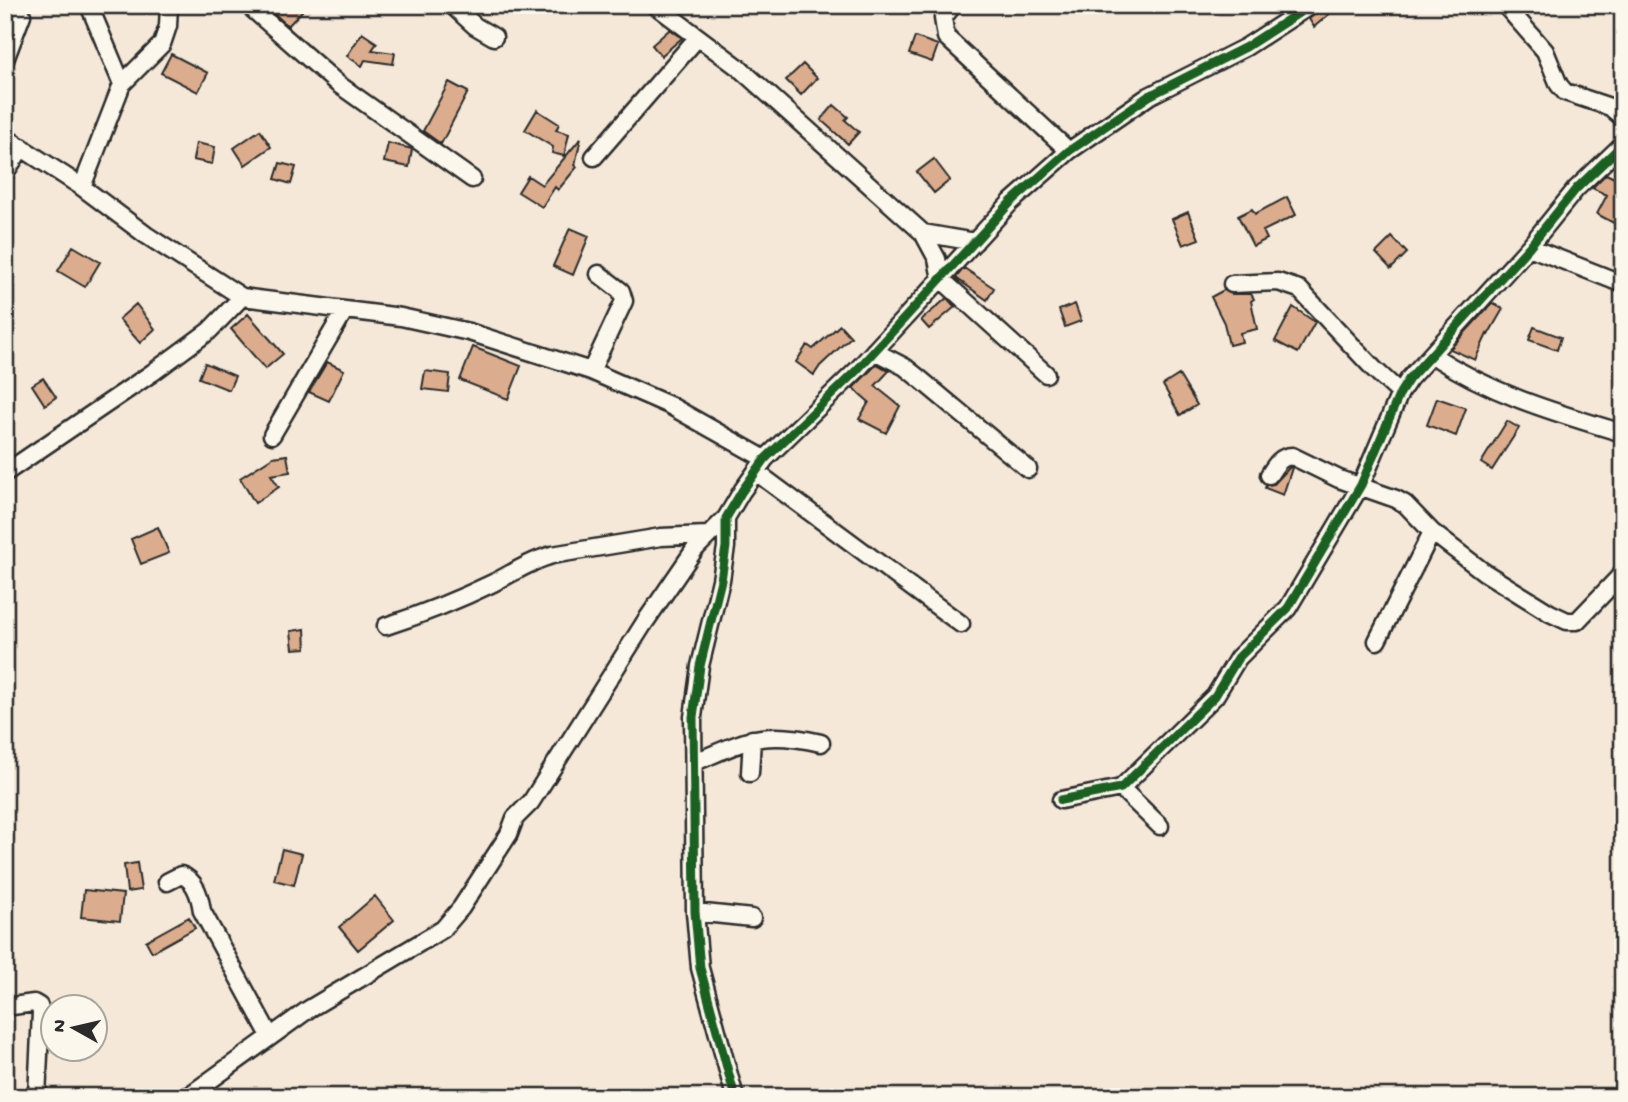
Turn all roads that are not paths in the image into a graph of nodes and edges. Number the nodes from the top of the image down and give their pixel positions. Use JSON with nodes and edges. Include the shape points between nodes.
{"nodes":[{"id":1,"x":169,"y":5,"type":"edge"},
{"id":2,"x":248,"y":5,"type":"edge"},
{"id":3,"x":452,"y":5,"type":"edge"},
{"id":4,"x":655,"y":5,"type":"edge"},
{"id":5,"x":953,"y":5,"type":"edge"},
{"id":6,"x":1311,"y":5,"type":"edge"},
{"id":7,"x":1505,"y":5,"type":"edge"},
{"id":8,"x":91,"y":10,"type":"dead end"},
{"id":9,"x":22,"y":15,"type":"dead end"},
{"id":10,"x":494,"y":37,"type":"dead end"},
{"id":11,"x":698,"y":37,"type":"junction"},
{"id":12,"x":5,"y":60,"type":"edge"},
{"id":13,"x":122,"y":84,"type":"junction"},
{"id":14,"x":1623,"y":118,"type":"edge"},
{"id":15,"x":5,"y":137,"type":"edge"},
{"id":16,"x":1622,"y":143,"type":"edge"},
{"id":17,"x":22,"y":147,"type":"junction"},
{"id":18,"x":1069,"y":151,"type":"junction"},
{"id":19,"x":594,"y":157,"type":"dead end"},
{"id":20,"x":5,"y":173,"type":"edge"},
{"id":21,"x":472,"y":179,"type":"dead end"},
{"id":22,"x":82,"y":187,"type":"junction"},
{"id":23,"x":923,"y":233,"type":"junction"},
{"id":24,"x":975,"y":242,"type":"junction"},
{"id":25,"x":1529,"y":247,"type":"junction"},
{"id":26,"x":599,"y":274,"type":"dead end"},
{"id":27,"x":941,"y":278,"type":"junction"},
{"id":28,"x":1232,"y":284,"type":"dead end"},
{"id":29,"x":1623,"y":284,"type":"edge"},
{"id":30,"x":242,"y":297,"type":"junction"},
{"id":31,"x":345,"y":310,"type":"junction"},
{"id":32,"x":874,"y":351,"type":"junction"},
{"id":33,"x":1432,"y":355,"type":"junction"},
{"id":34,"x":591,"y":371,"type":"junction"},
{"id":35,"x":1046,"y":374,"type":"dead end"},
{"id":36,"x":1400,"y":393,"type":"junction"},
{"id":37,"x":1616,"y":431,"type":"dead end"},
{"id":38,"x":272,"y":435,"type":"dead end"},
{"id":39,"x":761,"y":466,"type":"junction"},
{"id":40,"x":1028,"y":469,"type":"dead end"},
{"id":41,"x":5,"y":473,"type":"edge"},
{"id":42,"x":1269,"y":475,"type":"dead end"},
{"id":43,"x":1361,"y":485,"type":"junction"},
{"id":44,"x":726,"y":518,"type":"junction"},
{"id":45,"x":1432,"y":532,"type":"junction"},
{"id":46,"x":707,"y":535,"type":"junction"},
{"id":47,"x":1623,"y":573,"type":"edge"},
{"id":48,"x":961,"y":624,"type":"dead end"},
{"id":49,"x":386,"y":626,"type":"dead end"},
{"id":50,"x":1377,"y":641,"type":"dead end"},
{"id":51,"x":752,"y":739,"type":"junction"},
{"id":52,"x":821,"y":743,"type":"dead end"},
{"id":53,"x":695,"y":762,"type":"junction"},
{"id":54,"x":750,"y":773,"type":"dead end"},
{"id":55,"x":1121,"y":788,"type":"junction"},
{"id":56,"x":1061,"y":800,"type":"dead end"},
{"id":57,"x":1160,"y":826,"type":"dead end"},
{"id":58,"x":167,"y":882,"type":"dead end"},
{"id":59,"x":695,"y":912,"type":"junction"},
{"id":60,"x":752,"y":918,"type":"dead end"},
{"id":61,"x":5,"y":1007,"type":"edge"},
{"id":62,"x":270,"y":1036,"type":"junction"},
{"id":63,"x":37,"y":1097,"type":"edge"},
{"id":64,"x":187,"y":1097,"type":"edge"},
{"id":65,"x":735,"y":1097,"type":"edge"}],
"edges":[{"from":1,"to":13,"type":"street","via":[[162,44]]},
{"from":2,"to":21,"type":"street","via":[[338,84]]},
{"from":3,"to":10,"type":"street"},
{"from":4,"to":11,"type":"street"},
{"from":5,"to":18,"type":"street","via":[[943,18],[946,37]]},
{"from":6,"to":18,"type":"street","via":[[1246,47],[1149,96]]},
{"from":7,"to":14,"type":"street","via":[[1545,51],[1565,92],[1610,107]]},
{"from":8,"to":13,"type":"street"},
{"from":9,"to":12,"type":"street"},
{"from":11,"to":19,"type":"street"},
{"from":11,"to":23,"type":"street","via":[[738,67]]},
{"from":13,"to":22,"type":"street"},
{"from":15,"to":17,"type":"street"},
{"from":16,"to":25,"type":"street","via":[[1576,189]]},
{"from":17,"to":20,"type":"street"},
{"from":17,"to":22,"type":"street"},
{"from":18,"to":24,"type":"street"},
{"from":22,"to":30,"type":"street"},
{"from":23,"to":24,"type":"street"},
{"from":23,"to":27,"type":"street"},
{"from":24,"to":27,"type":"street"},
{"from":25,"to":29,"type":"street"},
{"from":25,"to":33,"type":"street"},
{"from":26,"to":34,"type":"street","via":[[621,291],[624,301]]},
{"from":27,"to":32,"type":"street"},
{"from":27,"to":35,"type":"street"},
{"from":28,"to":36,"type":"street","via":[[1279,282],[1299,289]]},
{"from":30,"to":31,"type":"street"},
{"from":30,"to":41,"type":"street","via":[[209,331]]},
{"from":31,"to":34,"type":"street","via":[[468,332]]},
{"from":31,"to":38,"type":"street"},
{"from":32,"to":39,"type":"street"},
{"from":32,"to":40,"type":"street","via":[[905,367]]},
{"from":33,"to":36,"type":"street"},
{"from":33,"to":37,"type":"street","via":[[1465,377],[1509,396]]},
{"from":34,"to":39,"type":"street","via":[[668,405]]},
{"from":36,"to":43,"type":"street"},
{"from":39,"to":44,"type":"street"},
{"from":39,"to":48,"type":"street"},
{"from":42,"to":43,"type":"street","via":[[1280,460],[1292,456]]},
{"from":43,"to":45,"type":"street","via":[[1405,504]]},
{"from":43,"to":55,"type":"street","via":[[1288,608],[1238,658],[1215,696]]},
{"from":44,"to":46,"type":"street"},
{"from":44,"to":53,"type":"street","via":[[721,580],[693,717]]},
{"from":45,"to":47,"type":"street","via":[[1493,578],[1567,621],[1577,621]]},
{"from":45,"to":50,"type":"street"},
{"from":46,"to":49,"type":"street","via":[[661,537],[534,559],[496,582]]},
{"from":46,"to":62,"type":"street","via":[[643,625],[452,919]]},
{"from":51,"to":52,"type":"street","via":[[788,736]]},
{"from":51,"to":53,"type":"street"},
{"from":51,"to":54,"type":"street"},
{"from":53,"to":59,"type":"street"},
{"from":55,"to":56,"type":"street"},
{"from":55,"to":57,"type":"street"},
{"from":58,"to":62,"type":"street","via":[[181,875],[190,878],[202,911]]},
{"from":59,"to":60,"type":"street"},
{"from":59,"to":65,"type":"street","via":[[700,968]]},
{"from":61,"to":63,"type":"street","via":[[39,1006]]},
{"from":62,"to":64,"type":"street"}]}
